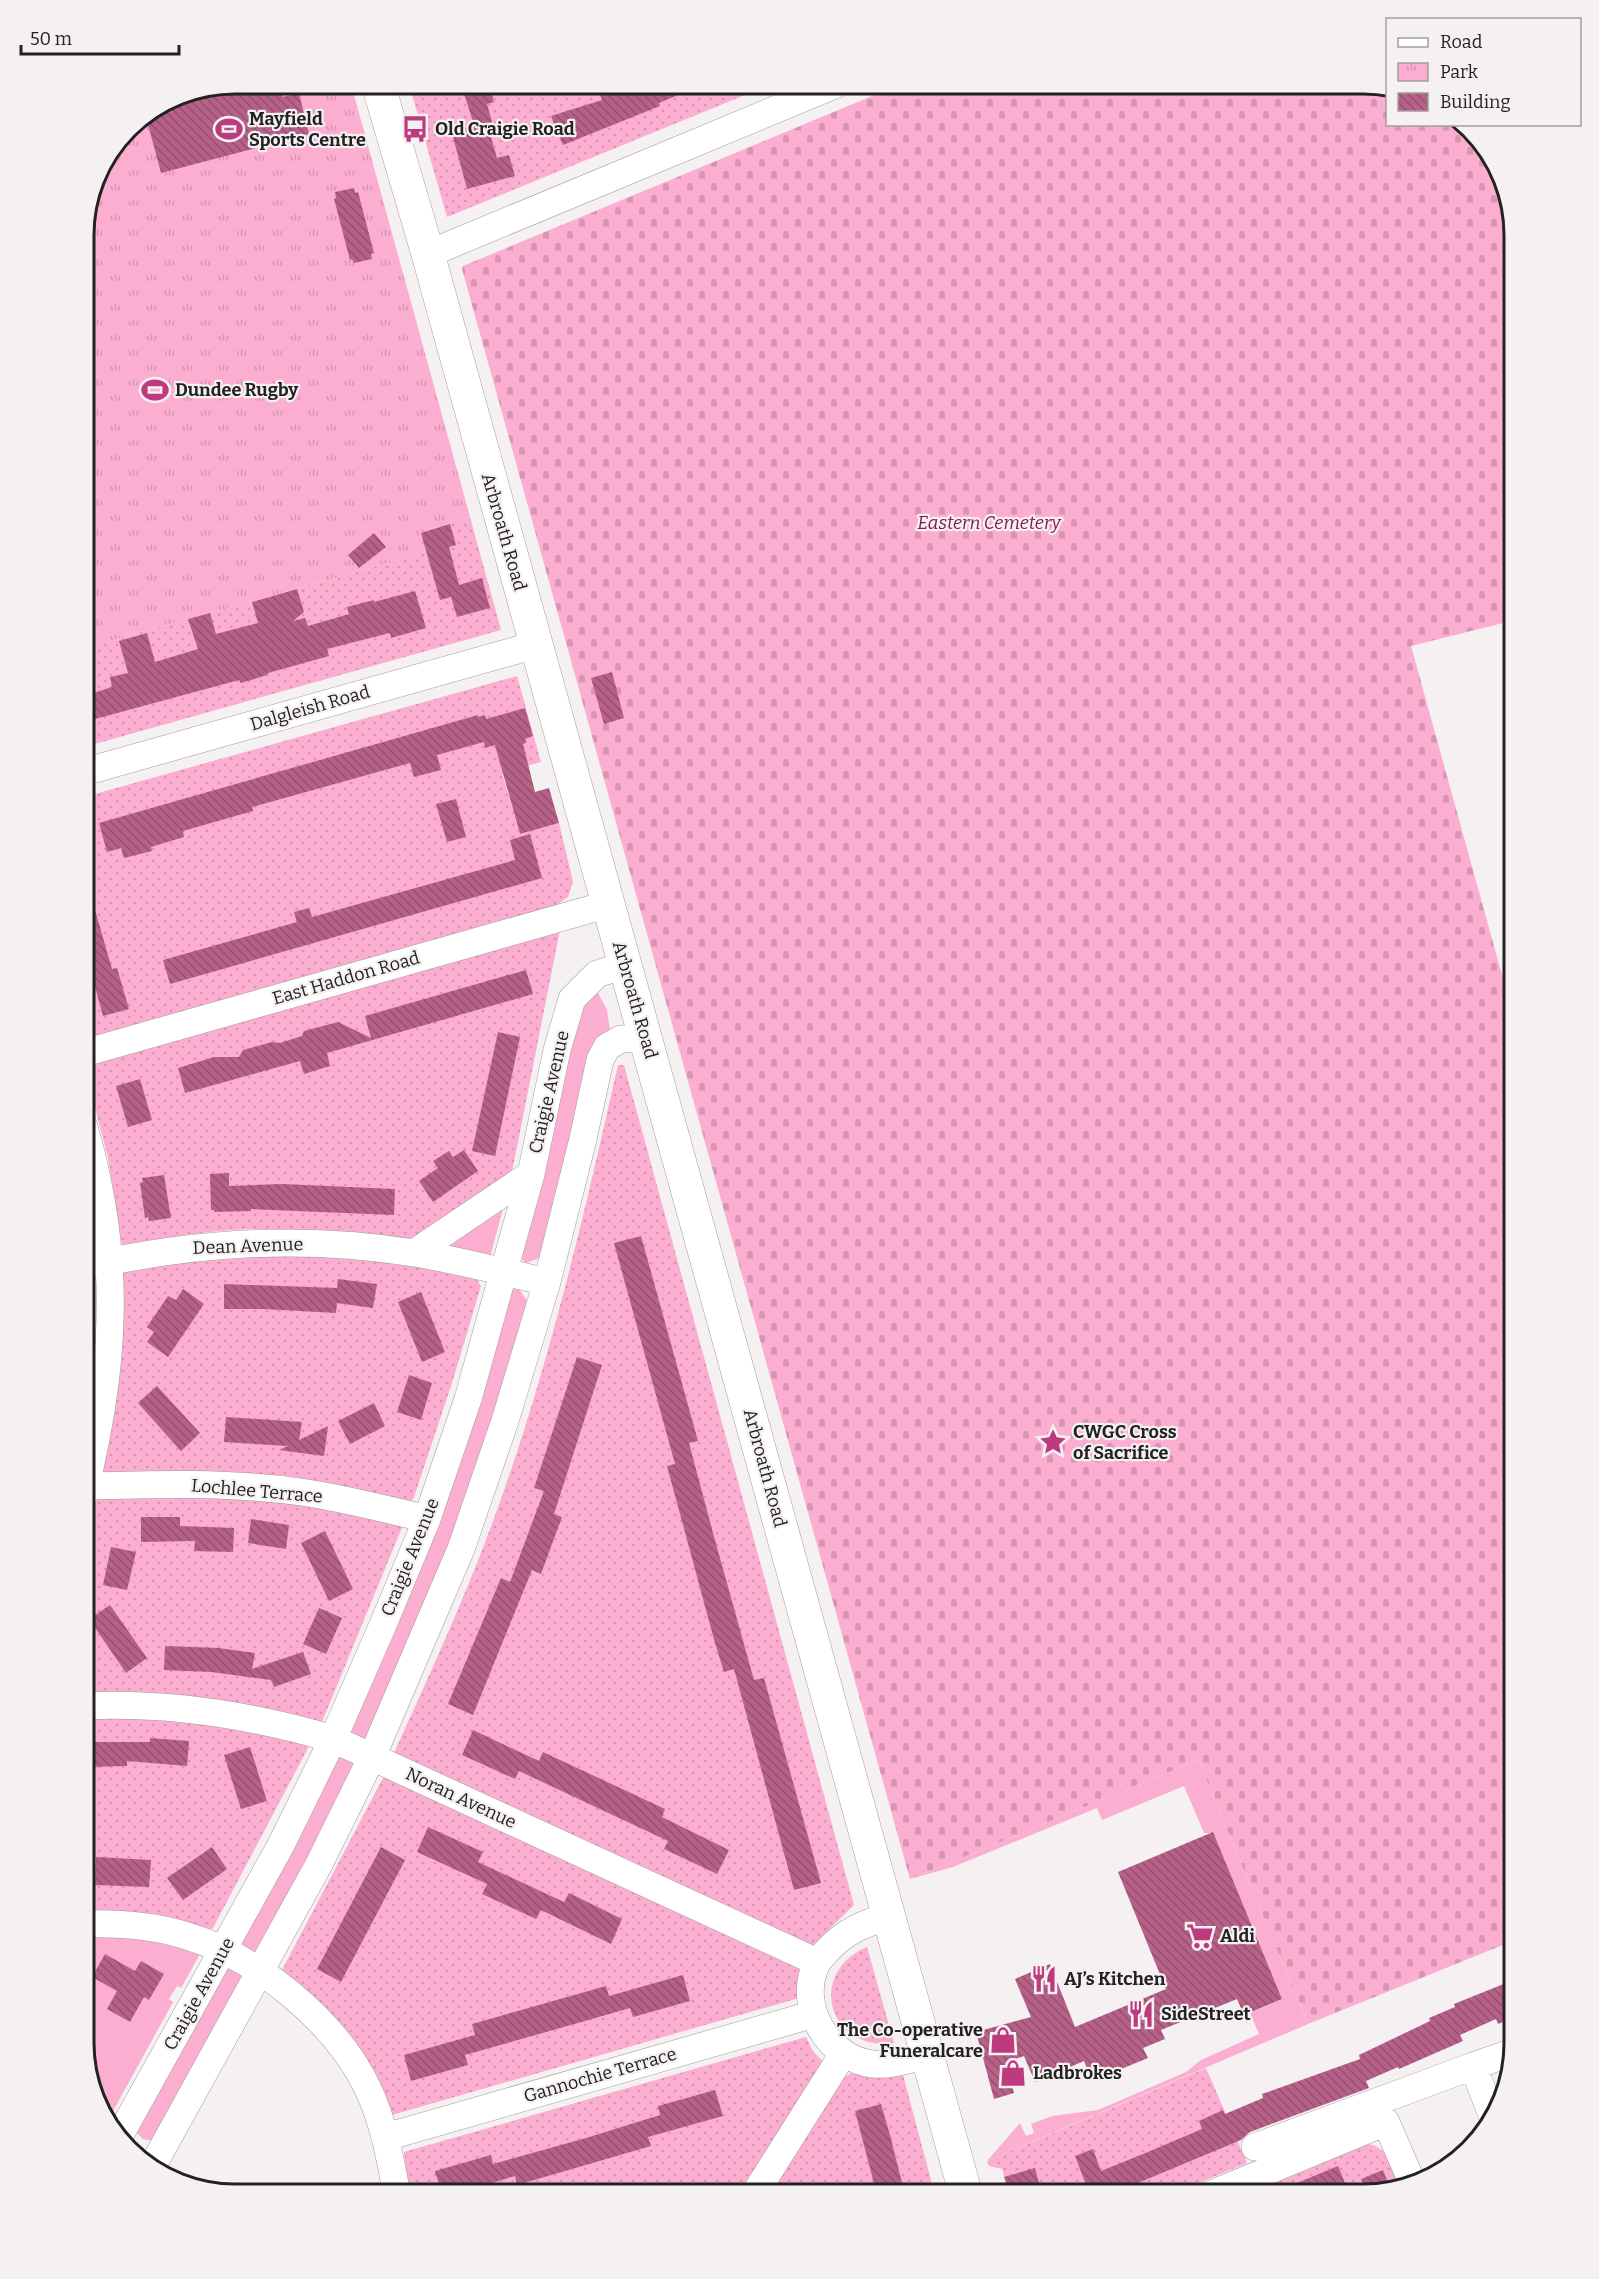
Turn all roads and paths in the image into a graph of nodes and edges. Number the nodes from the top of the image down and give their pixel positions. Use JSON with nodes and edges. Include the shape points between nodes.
{"nodes":[{"id":1,"x":381,"y":94,"type":"edge"},
{"id":2,"x":812,"y":95,"type":"edge"},
{"id":3,"x":428,"y":254,"type":"junction"},
{"id":4,"x":535,"y":645,"type":"junction"},
{"id":5,"x":95,"y":769,"type":"edge"},
{"id":6,"x":609,"y":904,"type":"junction"},
{"id":7,"x":625,"y":964,"type":"junction"},
{"id":8,"x":646,"y":1038,"type":"junction"},
{"id":9,"x":95,"y":1050,"type":"edge"},
{"id":10,"x":94,"y":1169,"type":"edge"},
{"id":11,"x":531,"y":1174,"type":"junction"},
{"id":12,"x":414,"y":1252,"type":"junction"},
{"id":13,"x":96,"y":1264,"type":"edge"},
{"id":14,"x":505,"y":1272,"type":"junction"},
{"id":15,"x":547,"y":1282,"type":"junction"},
{"id":16,"x":94,"y":1447,"type":"edge"},
{"id":17,"x":94,"y":1490,"type":"edge"},
{"id":18,"x":427,"y":1519,"type":"junction"},
{"id":19,"x":94,"y":1706,"type":"edge"},
{"id":20,"x":333,"y":1738,"type":"junction"},
{"id":21,"x":372,"y":1757,"type":"junction"},
{"id":22,"x":890,"y":1916,"type":"junction"},
{"id":23,"x":94,"y":1924,"type":"edge"},
{"id":24,"x":223,"y":1951,"type":"junction"},
{"id":25,"x":818,"y":1962,"type":"junction"},
{"id":26,"x":261,"y":1972,"type":"junction"},
{"id":27,"x":814,"y":2013,"type":"junction"},
{"id":28,"x":843,"y":2054,"type":"junction"},
{"id":29,"x":927,"y":2055,"type":"junction"},
{"id":30,"x":1503,"y":2055,"type":"edge"},
{"id":31,"x":1473,"y":2066,"type":"junction"},
{"id":32,"x":1489,"y":2107,"type":"edge"},
{"id":33,"x":124,"y":2129,"type":"edge"},
{"id":34,"x":386,"y":2137,"type":"junction"},
{"id":35,"x":1255,"y":2147,"type":"dead end"},
{"id":36,"x":157,"y":2160,"type":"edge"},
{"id":37,"x":1410,"y":2177,"type":"edge"},
{"id":38,"x":394,"y":2184,"type":"edge"},
{"id":39,"x":761,"y":2184,"type":"edge"},
{"id":40,"x":963,"y":2184,"type":"edge"},
{"id":41,"x":1235,"y":2184,"type":"edge"}],
"edges":[{"from":1,"to":3,"type":"main road","name":"Arbroath Road"},
{"from":2,"to":3,"type":"street"},
{"from":3,"to":4,"type":"main road","name":"Arbroath Road"},
{"from":4,"to":5,"type":"street","name":"Dalgleish Road"},
{"from":4,"to":6,"type":"main road","name":"Arbroath Road"},
{"from":6,"to":7,"type":"main road","name":"Arbroath Road"},
{"from":6,"to":9,"type":"street","name":"East Haddon Road"},
{"from":7,"to":8,"type":"main road","name":"Arbroath Road"},
{"from":7,"to":11,"type":"street","name":"Craigie Avenue","via":[[597,974],[572,999]]},
{"from":8,"to":15,"type":"street","via":[[621,1039],[607,1047],[600,1060]]},
{"from":8,"to":22,"type":"main road","name":"Arbroath Road"},
{"from":10,"to":13,"type":"street","via":[[102,1199]]},
{"from":11,"to":12,"type":"street"},
{"from":11,"to":14,"type":"street","name":"Craigie Avenue"},
{"from":12,"to":13,"type":"street","name":"Dean Avenue","via":[[265,1241],[197,1246]]},
{"from":12,"to":14,"type":"street","name":"Dean Avenue"},
{"from":13,"to":16,"type":"street","via":[[111,1318]]},
{"from":14,"to":15,"type":"street","name":"Dean Avenue"},
{"from":14,"to":18,"type":"street","name":"Craigie Avenue"},
{"from":15,"to":21,"type":"street","via":[[461,1549]]},
{"from":17,"to":18,"type":"street","name":"Lochlee Terrace","via":[[170,1484],[254,1487],[302,1492]]},
{"from":18,"to":20,"type":"street","name":"Craigie Avenue"},
{"from":19,"to":20,"type":"street","name":"Noran Avenue","via":[[164,1706],[225,1713]]},
{"from":20,"to":21,"type":"street","name":"Noran Avenue"},
{"from":20,"to":24,"type":"street","name":"Craigie Avenue"},
{"from":21,"to":25,"type":"street","name":"Noran Avenue"},
{"from":21,"to":26,"type":"street"},
{"from":22,"to":25,"type":"street","via":[[866,1923],[839,1938]]},
{"from":22,"to":29,"type":"main road","name":"Arbroath Road"},
{"from":23,"to":24,"type":"street","via":[[150,1927],[185,1935]]},
{"from":24,"to":26,"type":"street"},
{"from":24,"to":33,"type":"street","name":"Craigie Avenue"},
{"from":25,"to":27,"type":"street","via":[[811,1988]]},
{"from":26,"to":34,"type":"street","via":[[305,2006],[341,2045],[368,2089]]},
{"from":26,"to":36,"type":"street"},
{"from":27,"to":28,"type":"street","via":[[826,2039]]},
{"from":27,"to":34,"type":"street","name":"Gannochie Terrace"},
{"from":28,"to":29,"type":"street","via":[[873,2064]]},
{"from":28,"to":39,"type":"street"},
{"from":29,"to":40,"type":"main road","name":"Arbroath Road"},
{"from":30,"to":31,"type":"street"},
{"from":31,"to":32,"type":"street"},
{"from":31,"to":35,"type":"street"},
{"from":34,"to":38,"type":"street"},
{"from":37,"to":41,"type":"street","via":[[1386,2121]]}]}
